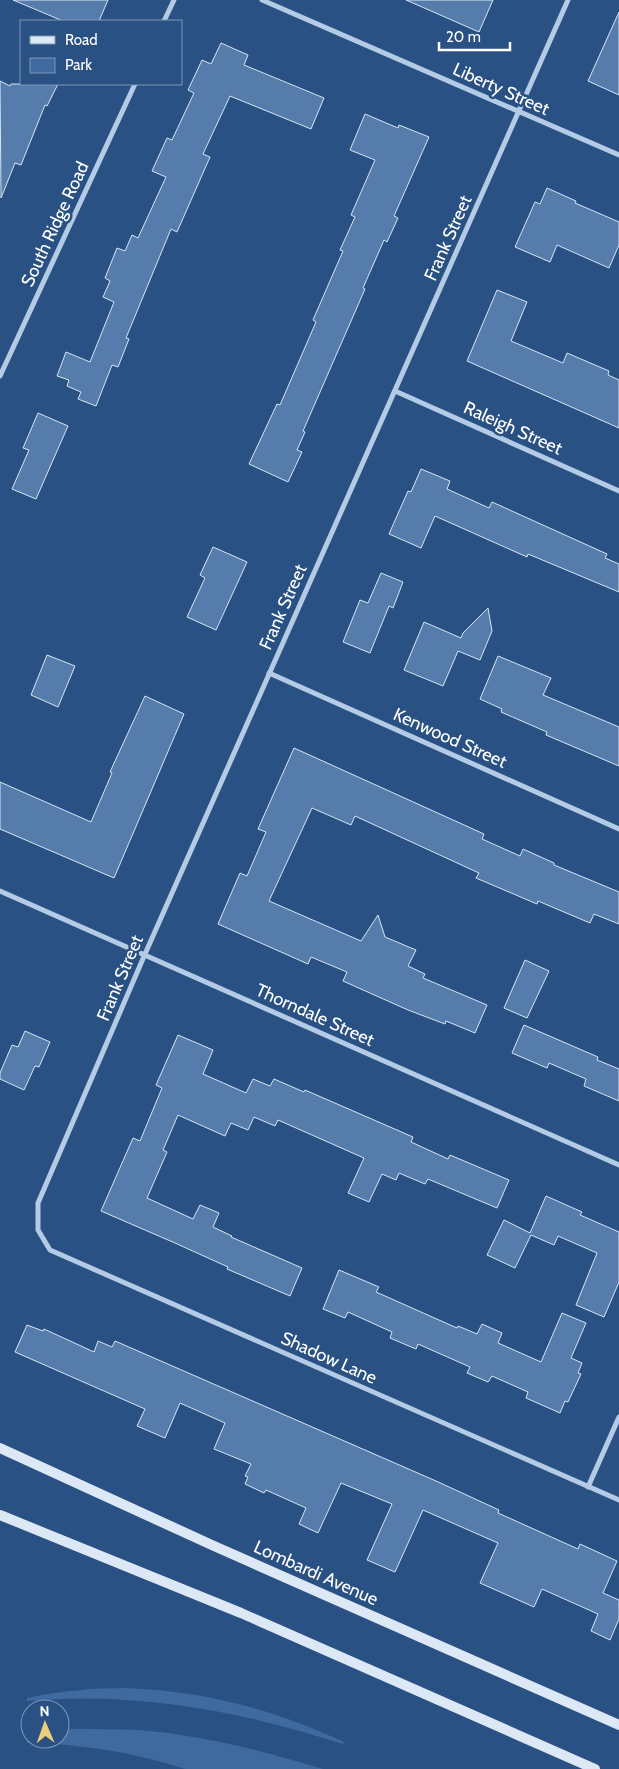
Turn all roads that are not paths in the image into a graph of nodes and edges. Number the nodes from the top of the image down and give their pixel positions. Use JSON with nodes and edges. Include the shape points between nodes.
{"nodes":[{"id":1,"x":174,"y":0,"type":"edge"},
{"id":2,"x":262,"y":0,"type":"edge"},
{"id":3,"x":568,"y":0,"type":"edge"},
{"id":4,"x":164,"y":20,"type":"edge"},
{"id":5,"x":136,"y":85,"type":"edge"},
{"id":6,"x":519,"y":111,"type":"junction"},
{"id":7,"x":619,"y":155,"type":"edge"},
{"id":8,"x":0,"y":376,"type":"edge"},
{"id":9,"x":395,"y":390,"type":"junction"},
{"id":10,"x":619,"y":491,"type":"edge"},
{"id":11,"x":269,"y":673,"type":"junction"},
{"id":12,"x":619,"y":829,"type":"edge"},
{"id":13,"x":0,"y":891,"type":"edge"},
{"id":14,"x":145,"y":954,"type":"junction"},
{"id":15,"x":619,"y":1165,"type":"edge"},
{"id":16,"x":38,"y":1230,"type":"joint"},
{"id":17,"x":619,"y":1418,"type":"edge"},
{"id":18,"x":0,"y":1448,"type":"edge"},
{"id":19,"x":588,"y":1487,"type":"junction"},
{"id":20,"x":619,"y":1500,"type":"edge"},
{"id":21,"x":0,"y":1515,"type":"edge"},
{"id":22,"x":619,"y":1725,"type":"edge"},
{"id":23,"x":595,"y":1769,"type":"edge"}],
"edges":[{"from":1,"to":4,"type":"street"},
{"from":2,"to":6,"type":"street","name":"Liberty Street"},
{"from":3,"to":6,"type":"street","name":"Frank Street"},
{"from":5,"to":8,"type":"street","name":"South Ridge Road"},
{"from":6,"to":7,"type":"street","name":"Liberty Street"},
{"from":6,"to":9,"type":"street","name":"Frank Street"},
{"from":9,"to":10,"type":"street","name":"Raleigh Street"},
{"from":9,"to":11,"type":"street","name":"Frank Street"},
{"from":11,"to":12,"type":"street","name":"Kenwood Street"},
{"from":11,"to":14,"type":"street","name":"Frank Street"},
{"from":13,"to":14,"type":"street","name":"Thorndale Street"},
{"from":14,"to":15,"type":"street","name":"Thorndale Street"},
{"from":14,"to":16,"type":"street","name":"Frank Street","via":[[38,1204]]},
{"from":16,"to":19,"type":"street","name":"Shadow Lane","via":[[50,1250]]},
{"from":17,"to":19,"type":"street"},
{"from":18,"to":22,"type":"main road","name":"Lombardi Avenue"},
{"from":19,"to":20,"type":"street","name":"Shadow Lane"},
{"from":21,"to":23,"type":"main road","via":[[247,1615]]}]}
